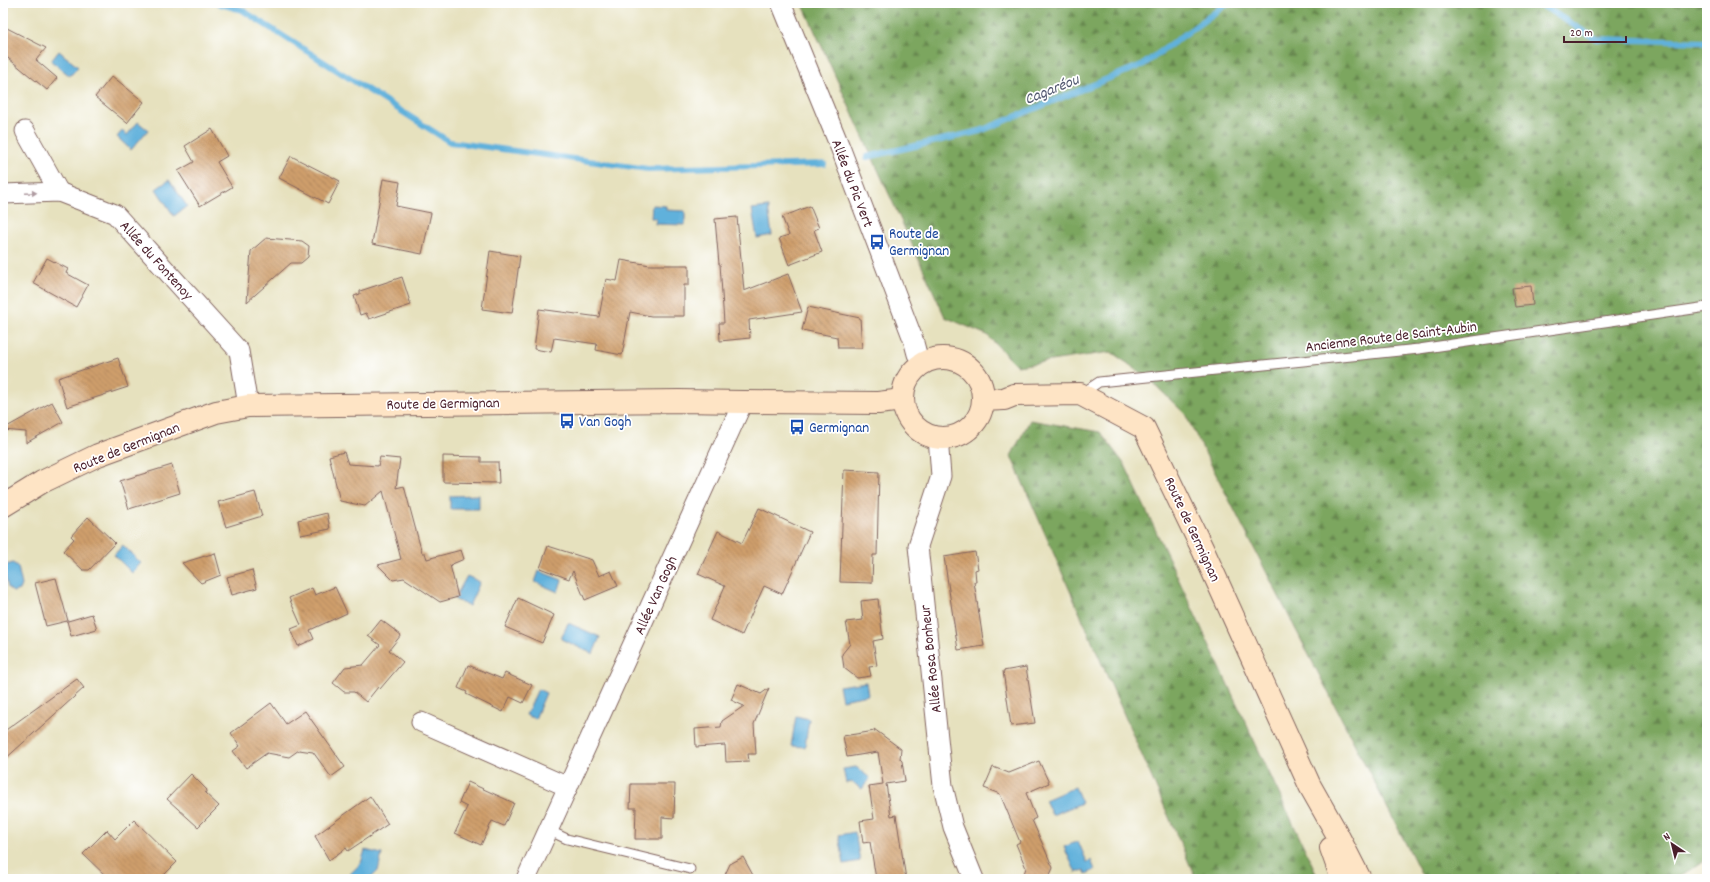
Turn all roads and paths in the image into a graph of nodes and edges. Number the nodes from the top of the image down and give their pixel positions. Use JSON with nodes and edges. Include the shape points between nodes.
{"nodes":[{"id":1,"x":781,"y":3,"type":"edge"},
{"id":2,"x":25,"y":131,"type":"dead end"},
{"id":3,"x":59,"y":192,"type":"junction"},
{"id":4,"x":3,"y":194,"type":"edge"},
{"id":5,"x":1707,"y":307,"type":"edge"},
{"id":6,"x":924,"y":362,"type":"junction"},
{"id":7,"x":1080,"y":394,"type":"junction"},
{"id":8,"x":903,"y":400,"type":"junction"},
{"id":9,"x":983,"y":400,"type":"junction"},
{"id":10,"x":743,"y":402,"type":"junction"},
{"id":11,"x":248,"y":406,"type":"junction"},
{"id":12,"x":938,"y":437,"type":"junction"},
{"id":13,"x":3,"y":506,"type":"edge"},
{"id":14,"x":421,"y":722,"type":"dead end"},
{"id":15,"x":1310,"y":786,"type":"junction"},
{"id":16,"x":568,"y":787,"type":"junction"},
{"id":17,"x":548,"y":830,"type":"junction"},
{"id":18,"x":1328,"y":839,"type":"dead end"},
{"id":19,"x":690,"y":869,"type":"dead end"},
{"id":20,"x":526,"y":879,"type":"edge"},
{"id":21,"x":974,"y":879,"type":"edge"},
{"id":22,"x":1342,"y":879,"type":"edge"},
{"id":23,"x":1348,"y":879,"type":"edge"},
{"id":24,"x":1360,"y":879,"type":"edge"}],
"edges":[{"from":1,"to":6,"type":"street","name":"Allée du Pic Vert","via":[[840,147],[917,354]]},
{"from":2,"to":3,"type":"street"},
{"from":4,"to":3,"type":"street","name":"Allée du Fontenoy","one_way":true},
{"from":3,"to":11,"type":"street","name":"Allée du Fontenoy","via":[[115,214],[239,351]]},
{"from":5,"to":7,"type":"lane","name":"Ancienne Route de Saint-Aubin","via":[[1419,349],[1099,382]]},
{"from":6,"to":8,"type":"street","via":[[908,378]]},
{"from":6,"to":9,"type":"street","via":[[934,358],[959,360],[977,376],[982,387]]},
{"from":7,"to":9,"type":"street","name":"Route de Germignan","via":[[1014,395],[1004,399]]},
{"from":7,"to":15,"type":"street","name":"Route de Germignan","via":[[1144,428],[1203,550]]},
{"from":8,"to":10,"type":"street","name":"Route de Germignan"},
{"from":8,"to":12,"type":"street","via":[[906,413],[914,425],[925,433]]},
{"from":9,"to":12,"type":"street","via":[[981,412],[974,424],[964,432],[951,437]]},
{"from":10,"to":11,"type":"street","name":"Route de Germignan"},
{"from":10,"to":16,"type":"street","name":"Allée Van Gogh"},
{"from":11,"to":13,"type":"street","name":"Route de Germignan","via":[[216,412],[98,455],[42,482]]},
{"from":12,"to":21,"type":"street","name":"Allée Rosa Bonheur","via":[[941,476],[918,546],[943,786],[953,826]]},
{"from":14,"to":16,"type":"street"},
{"from":15,"to":22,"type":"street","name":"Route de Germignan"},
{"from":15,"to":24,"type":"street","name":"Route de Germignan"},
{"from":16,"to":17,"type":"street","name":"Allée Van Gogh"},
{"from":17,"to":19,"type":"lane","via":[[567,839]]},
{"from":17,"to":20,"type":"street","name":"Allée Van Gogh"},
{"from":18,"to":23,"type":"lane"}]}
